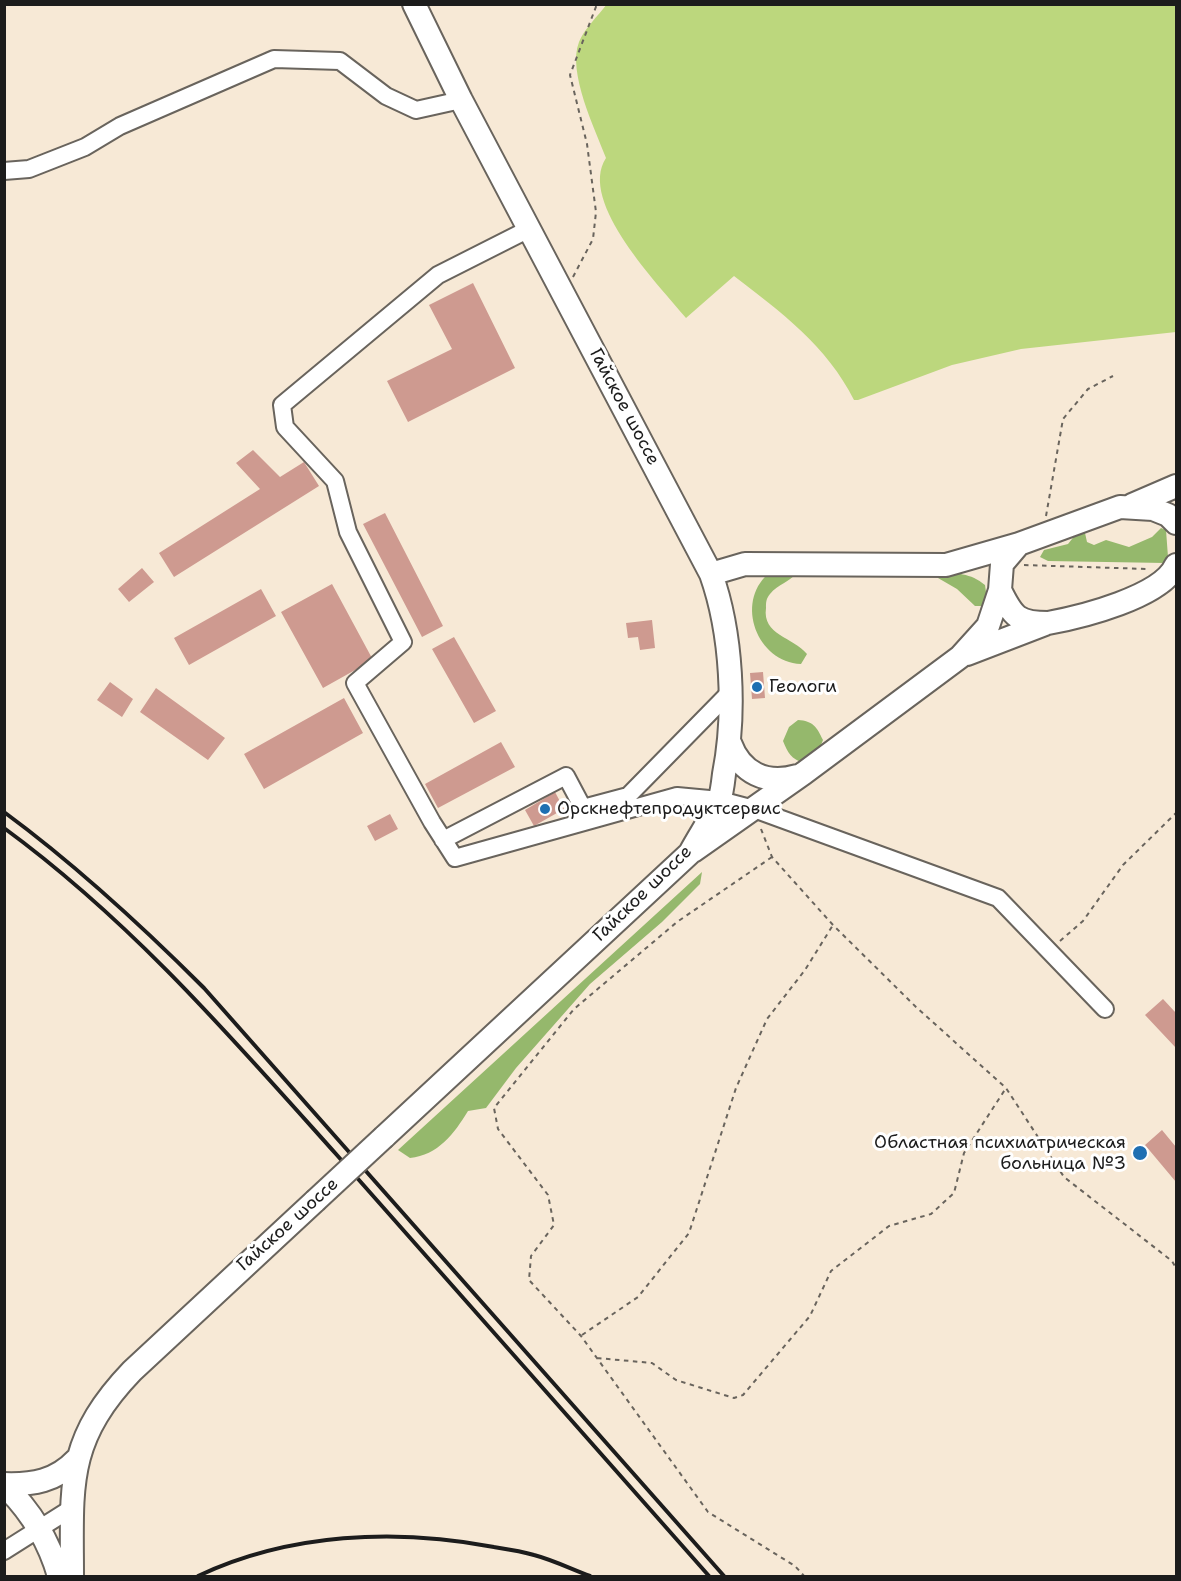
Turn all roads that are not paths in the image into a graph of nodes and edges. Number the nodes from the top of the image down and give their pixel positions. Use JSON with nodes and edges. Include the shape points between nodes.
{"nodes":[{"id":1,"x":414,"y":4,"type":"edge"},
{"id":2,"x":461,"y":100,"type":"junction"},
{"id":3,"x":4,"y":171,"type":"edge"},
{"id":4,"x":529,"y":229,"type":"junction"},
{"id":5,"x":1176,"y":486,"type":"edge"},
{"id":6,"x":1132,"y":505,"type":"junction"},
{"id":7,"x":1176,"y":523,"type":"edge"},
{"id":8,"x":1019,"y":544,"type":"junction"},
{"id":9,"x":1176,"y":572,"type":"edge"},
{"id":10,"x":711,"y":574,"type":"junction"},
{"id":11,"x":1000,"y":590,"type":"junction"},
{"id":12,"x":1048,"y":623,"type":"junction"},
{"id":13,"x":960,"y":657,"type":"junction"},
{"id":14,"x":731,"y":691,"type":"junction"},
{"id":15,"x":730,"y":743,"type":"junction"},
{"id":16,"x":804,"y":774,"type":"junction"},
{"id":17,"x":720,"y":800,"type":"junction"},
{"id":18,"x":630,"y":802,"type":"junction"},
{"id":19,"x":754,"y":809,"type":"junction"},
{"id":20,"x":443,"y":840,"type":"junction"},
{"id":21,"x":690,"y":853,"type":"junction"},
{"id":22,"x":1105,"y":1009,"type":"dead end"},
{"id":23,"x":76,"y":1460,"type":"junction"},
{"id":24,"x":4,"y":1485,"type":"edge"},
{"id":25,"x":72,"y":1508,"type":"junction"},
{"id":26,"x":39,"y":1528,"type":"junction"},
{"id":27,"x":4,"y":1551,"type":"edge"},
{"id":28,"x":59,"y":1576,"type":"edge"},
{"id":29,"x":72,"y":1576,"type":"edge"}],
"edges":[{"from":1,"to":2,"type":"main road","name":"Гайское шоссе"},
{"from":2,"to":3,"type":"lane","via":[[416,110],[386,96],[340,61],[274,59],[120,126],[85,147],[29,169]]},
{"from":2,"to":4,"type":"main road","name":"Гайское шоссе"},
{"from":4,"to":10,"type":"main road","name":"Гайское шоссе"},
{"from":4,"to":20,"type":"lane","via":[[438,274],[282,405],[285,427],[335,482],[348,532],[403,642],[355,683]]},
{"from":5,"to":6,"type":"main road"},
{"from":6,"to":7,"type":"main road","via":[[1162,512]]},
{"from":6,"to":8,"type":"main road","via":[[1105,511]]},
{"from":8,"to":10,"type":"main road","via":[[946,565],[745,564]]},
{"from":8,"to":11,"type":"main road","via":[[1002,564]]},
{"from":9,"to":12,"type":"main road","via":[[1152,588],[1112,604]]},
{"from":10,"to":14,"type":"main road","name":"Гайское шоссе"},
{"from":11,"to":12,"type":"main road","via":[[1010,612],[1017,617]]},
{"from":11,"to":13,"type":"main road","via":[[988,626]]},
{"from":12,"to":13,"type":"main road"},
{"from":13,"to":16,"type":"main road"},
{"from":14,"to":15,"type":"main road","name":"Гайское шоссе"},
{"from":14,"to":18,"type":"lane"},
{"from":15,"to":16,"type":"main road","via":[[736,759],[758,776],[771,780]]},
{"from":15,"to":17,"type":"main road","name":"Гайское шоссе"},
{"from":16,"to":19,"type":"main road"},
{"from":17,"to":18,"type":"lane","via":[[677,796]]},
{"from":17,"to":19,"type":"lane"},
{"from":17,"to":21,"type":"main road","name":"Гайское шоссе"},
{"from":18,"to":20,"type":"lane","via":[[455,858]]},
{"from":18,"to":20,"type":"lane","via":[[583,808],[566,776]]},
{"from":19,"to":21,"type":"main road"},
{"from":19,"to":22,"type":"lane","via":[[998,898]]},
{"from":21,"to":23,"type":"main road","name":"Гайское шоссе","bridge":true,"via":[[208,1298],[109,1395],[90,1423]]},
{"from":23,"to":24,"type":"main road","via":[[48,1480]]},
{"from":23,"to":25,"type":"main road","name":"Гайское шоссе"},
{"from":24,"to":26,"type":"main road"},
{"from":25,"to":26,"type":"lane"},
{"from":25,"to":29,"type":"main road","name":"Гайское шоссе"},
{"from":26,"to":27,"type":"lane"},
{"from":26,"to":28,"type":"main road"}]}
